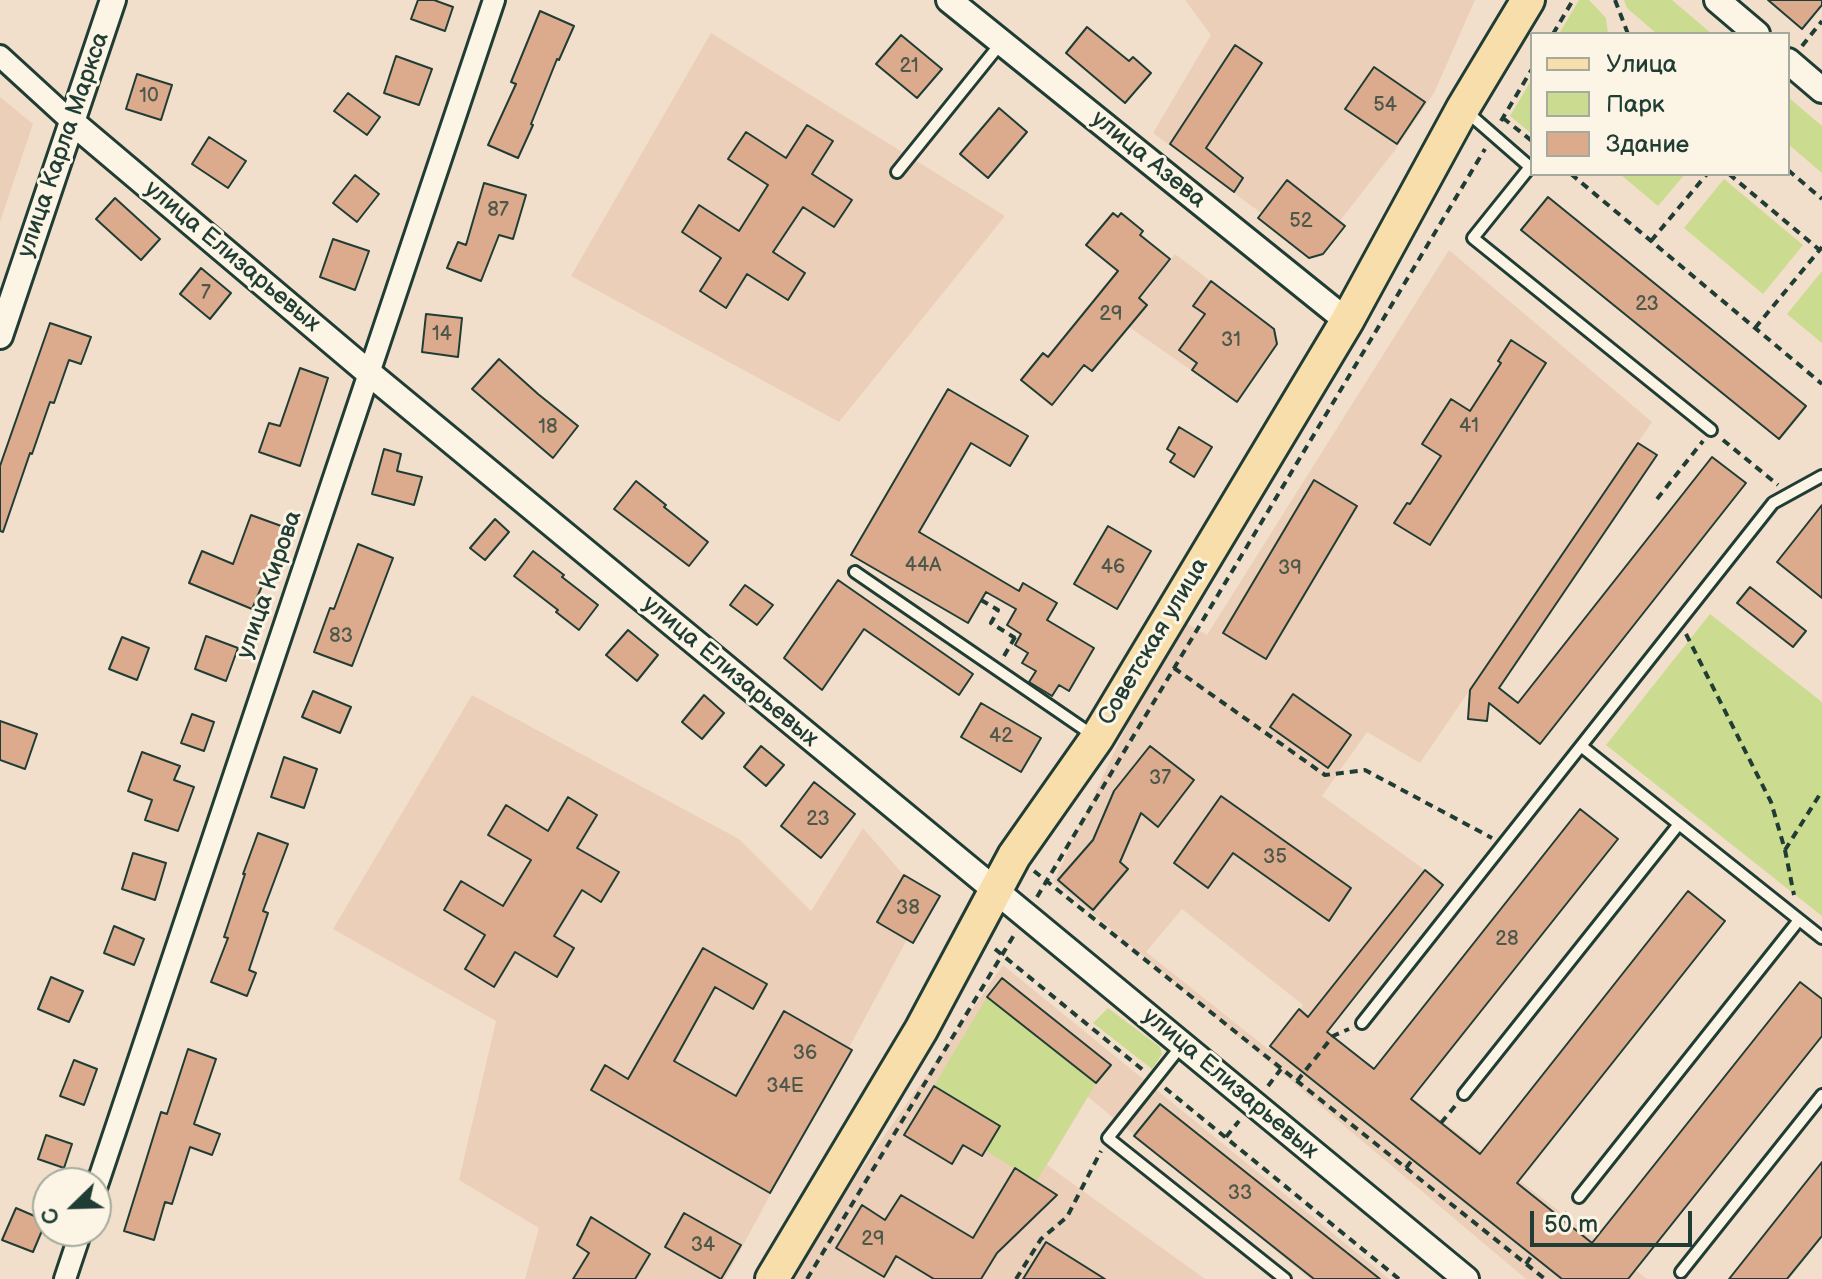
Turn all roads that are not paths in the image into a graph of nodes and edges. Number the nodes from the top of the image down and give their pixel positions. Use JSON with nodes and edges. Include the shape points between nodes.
{"nodes":[{"id":1,"x":113,"y":0,"type":"edge"},
{"id":2,"x":494,"y":0,"type":"edge"},
{"id":3,"x":949,"y":0,"type":"edge"},
{"id":4,"x":1528,"y":0,"type":"edge"},
{"id":5,"x":1717,"y":0,"type":"edge"},
{"id":6,"x":1755,"y":32,"type":"edge"},
{"id":7,"x":1002,"y":42,"type":"junction"},
{"id":8,"x":0,"y":56,"type":"edge"},
{"id":9,"x":1790,"y":64,"type":"edge"},
{"id":10,"x":1822,"y":90,"type":"edge"},
{"id":11,"x":1463,"y":108,"type":"junction"},
{"id":12,"x":72,"y":122,"type":"junction"},
{"id":13,"x":897,"y":172,"type":"dead end"},
{"id":14,"x":1347,"y":321,"type":"junction"},
{"id":15,"x":0,"y":336,"type":"edge"},
{"id":16,"x":369,"y":373,"type":"junction"},
{"id":17,"x":1711,"y":430,"type":"road end"},
{"id":18,"x":1822,"y":476,"type":"edge"},
{"id":19,"x":855,"y":572,"type":"dead end"},
{"id":20,"x":1097,"y":738,"type":"junction"},
{"id":21,"x":1581,"y":746,"type":"junction"},
{"id":22,"x":1679,"y":824,"type":"junction"},
{"id":23,"x":996,"y":892,"type":"junction"},
{"id":24,"x":1799,"y":920,"type":"junction"},
{"id":25,"x":1822,"y":938,"type":"edge"},
{"id":26,"x":1362,"y":1023,"type":"road end"},
{"id":27,"x":1182,"y":1045,"type":"junction"},
{"id":28,"x":1464,"y":1094,"type":"road end"},
{"id":29,"x":1822,"y":1095,"type":"edge"},
{"id":30,"x":103,"y":1167,"type":"edge"},
{"id":31,"x":1579,"y":1197,"type":"dead end"},
{"id":32,"x":76,"y":1247,"type":"edge"},
{"id":33,"x":1681,"y":1272,"type":"dead end"},
{"id":34,"x":65,"y":1279,"type":"edge"},
{"id":35,"x":772,"y":1279,"type":"edge"},
{"id":36,"x":1285,"y":1279,"type":"edge"},
{"id":37,"x":1466,"y":1279,"type":"edge"}],
"edges":[{"from":1,"to":12,"type":"street","name":"улица Карла Маркса"},
{"from":2,"to":16,"type":"street","name":"улица Кирова"},
{"from":3,"to":7,"type":"street","name":"улица Азева"},
{"from":4,"to":11,"type":"main road","name":"Советская улица"},
{"from":5,"to":6,"type":"street"},
{"from":7,"to":13,"type":"lane"},
{"from":7,"to":14,"type":"street","name":"улица Азева"},
{"from":8,"to":12,"type":"street","name":"улица Елизарьевых"},
{"from":9,"to":10,"type":"street"},
{"from":11,"to":14,"type":"main road","name":"Советская улица"},
{"from":11,"to":17,"type":"lane","via":[[1530,167],[1473,238]]},
{"from":12,"to":15,"type":"street","name":"улица Карла Маркса"},
{"from":12,"to":16,"type":"street","name":"улица Елизарьевых"},
{"from":14,"to":20,"type":"main road","name":"Советская улица"},
{"from":16,"to":23,"type":"street","name":"улица Елизарьевых"},
{"from":16,"to":30,"type":"street","name":"улица Кирова"},
{"from":18,"to":21,"type":"lane","via":[[1773,503]]},
{"from":19,"to":20,"type":"lane"},
{"from":20,"to":23,"type":"main road","name":"Советская улица","via":[[1014,856]]},
{"from":21,"to":22,"type":"lane"},
{"from":21,"to":26,"type":"lane"},
{"from":22,"to":24,"type":"lane"},
{"from":22,"to":28,"type":"lane"},
{"from":23,"to":27,"type":"street","name":"улица Елизарьевых"},
{"from":23,"to":35,"type":"main road","name":"Советская улица","via":[[921,1030]]},
{"from":24,"to":25,"type":"lane"},
{"from":24,"to":31,"type":"lane"},
{"from":27,"to":36,"type":"lane","via":[[1108,1138]]},
{"from":27,"to":37,"type":"street","name":"улица Елизарьевых"},
{"from":29,"to":33,"type":"lane"},
{"from":32,"to":34,"type":"street"}]}
